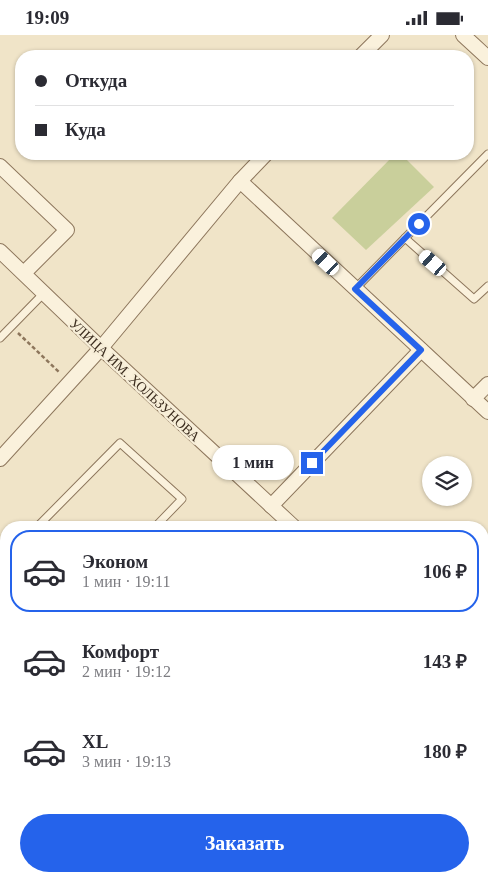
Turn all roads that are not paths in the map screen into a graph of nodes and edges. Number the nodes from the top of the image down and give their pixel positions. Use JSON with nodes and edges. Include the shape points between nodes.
{"nodes":[{"id":1,"x":382,"y":35,"type":"edge"},
{"id":2,"x":463,"y":35,"type":"edge"},
{"id":3,"x":367,"y":50,"type":"edge"},
{"id":4,"x":488,"y":58,"type":"edge"},
{"id":5,"x":488,"y":155,"type":"edge"},
{"id":6,"x":260,"y":160,"type":"edge"},
{"id":7,"x":0,"y":166,"type":"edge"},
{"id":8,"x":240,"y":181,"type":"junction"},
{"id":9,"x":406,"y":238,"type":"junction"},
{"id":10,"x":0,"y":251,"type":"edge"},
{"id":11,"x":24,"y":273,"type":"junction"},
{"id":12,"x":488,"y":286,"type":"edge"},
{"id":13,"x":355,"y":289,"type":"junction"},
{"id":14,"x":44,"y":293,"type":"junction"},
{"id":15,"x":0,"y":338,"type":"edge"},
{"id":16,"x":101,"y":348,"type":"junction"},
{"id":17,"x":421,"y":350,"type":"junction"},
{"id":18,"x":488,"y":384,"type":"edge"},
{"id":19,"x":474,"y":399,"type":"junction"},
{"id":20,"x":488,"y":412,"type":"edge"},
{"id":21,"x":0,"y":459,"type":"edge"},
{"id":22,"x":271,"y":506,"type":"junction"},
{"id":23,"x":43,"y":521,"type":"edge"},
{"id":24,"x":162,"y":521,"type":"edge"},
{"id":25,"x":287,"y":521,"type":"edge"}],
"edges":[{"from":1,"to":3,"type":"street"},
{"from":2,"to":4,"type":"street"},
{"from":5,"to":9,"type":"lane"},
{"from":6,"to":8,"type":"street"},
{"from":7,"to":11,"type":"street","via":[[67,229]]},
{"from":8,"to":13,"type":"street"},
{"from":8,"to":16,"type":"street"},
{"from":9,"to":12,"type":"lane","via":[[474,299]]},
{"from":9,"to":13,"type":"lane"},
{"from":10,"to":11,"type":"street","name":"УЛИЦА ИМ. ХОЛЬЗУНОВА"},
{"from":11,"to":14,"type":"street","name":"УЛИЦА ИМ. ХОЛЬЗУНОВА"},
{"from":13,"to":17,"type":"street"},
{"from":14,"to":15,"type":"lane"},
{"from":14,"to":16,"type":"street","name":"УЛИЦА ИМ. ХОЛЬЗУНОВА"},
{"from":16,"to":21,"type":"street"},
{"from":16,"to":22,"type":"street","name":"УЛИЦА ИМ. ХОЛЬЗУНОВА"},
{"from":17,"to":19,"type":"street"},
{"from":17,"to":22,"type":"street"},
{"from":18,"to":19,"type":"street"},
{"from":19,"to":20,"type":"street"},
{"from":22,"to":25,"type":"street","name":"УЛИЦА ИМ. ХОЛЬЗУНОВА"},
{"from":23,"to":24,"type":"lane","via":[[120,443],[182,499]]}]}
